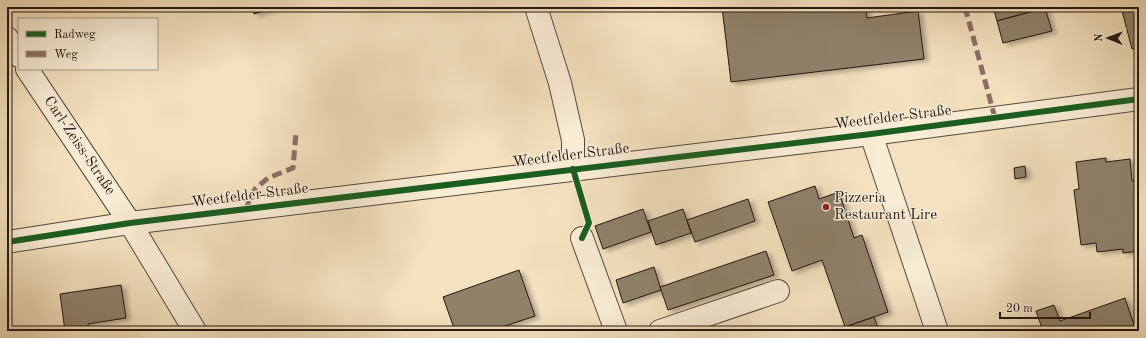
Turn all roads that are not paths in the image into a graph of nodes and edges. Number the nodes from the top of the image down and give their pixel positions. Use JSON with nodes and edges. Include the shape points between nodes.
{"nodes":[{"id":1,"x":536,"y":7,"type":"edge"},
{"id":2,"x":7,"y":38,"type":"edge"},
{"id":3,"x":18,"y":54,"type":"edge"},
{"id":4,"x":28,"y":70,"type":"edge"},
{"id":5,"x":1139,"y":99,"type":"edge"},
{"id":6,"x":871,"y":134,"type":"junction"},
{"id":7,"x":573,"y":169,"type":"junction"},
{"id":8,"x":130,"y":223,"type":"junction"},
{"id":9,"x":582,"y":238,"type":"dead end"},
{"id":10,"x":7,"y":242,"type":"edge"},
{"id":11,"x":778,"y":291,"type":"dead end"},
{"id":12,"x":195,"y":331,"type":"edge"},
{"id":13,"x":616,"y":331,"type":"edge"},
{"id":14,"x":660,"y":331,"type":"edge"},
{"id":15,"x":937,"y":331,"type":"edge"}],
"edges":[{"from":1,"to":7,"type":"street","via":[[560,83],[573,140]]},
{"from":2,"to":3,"type":"street"},
{"from":4,"to":8,"type":"street","name":"Carl-Zeiss-Straße"},
{"from":5,"to":6,"type":"street","name":"Weetfelder Straße"},
{"from":6,"to":7,"type":"street","name":"Weetfelder Straße"},
{"from":6,"to":15,"type":"street"},
{"from":7,"to":8,"type":"street","name":"Weetfelder Straße"},
{"from":8,"to":10,"type":"street","name":"Weetfelder Straße"},
{"from":8,"to":12,"type":"street","name":"Carl-Zeiss-Straße"},
{"from":9,"to":13,"type":"street"},
{"from":11,"to":14,"type":"street"}]}
